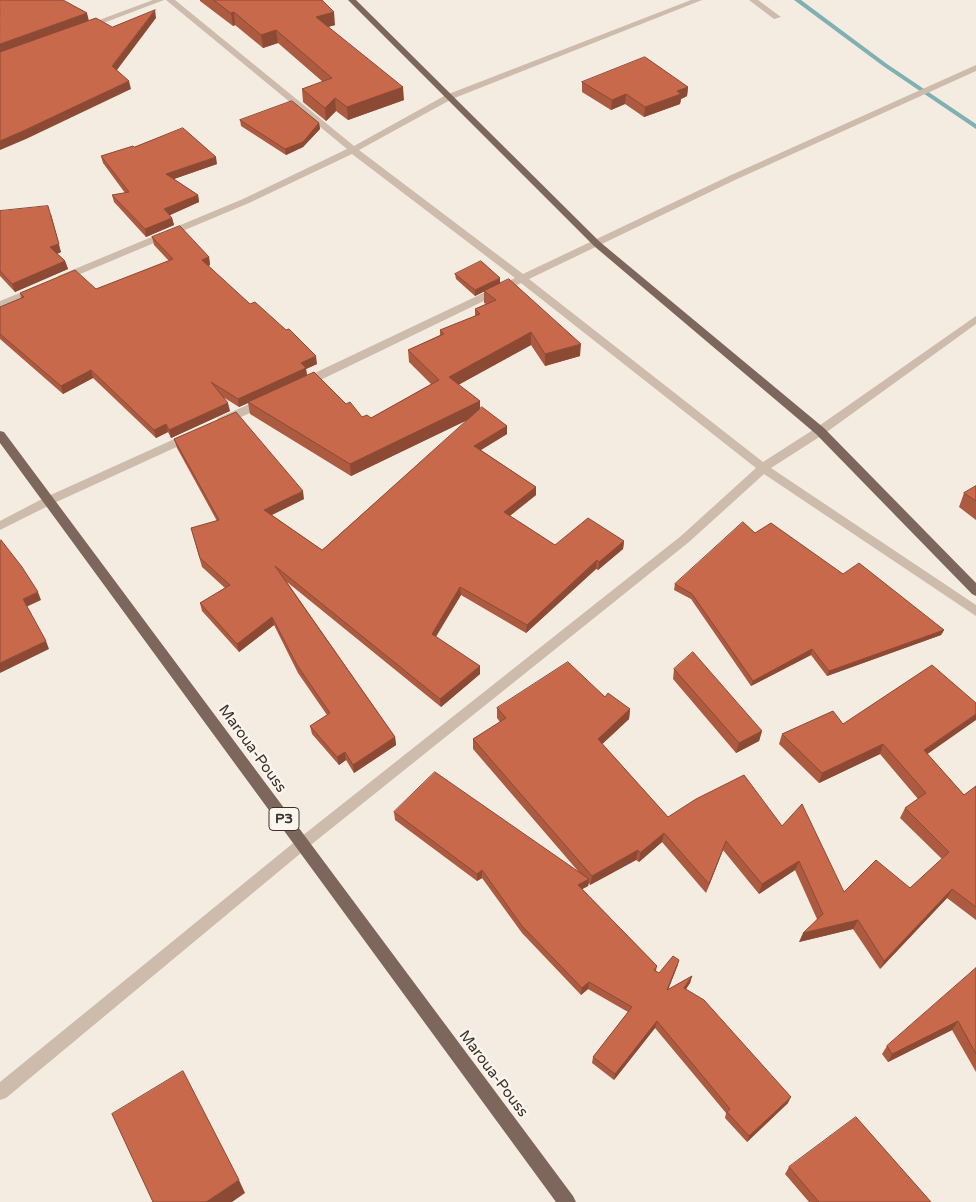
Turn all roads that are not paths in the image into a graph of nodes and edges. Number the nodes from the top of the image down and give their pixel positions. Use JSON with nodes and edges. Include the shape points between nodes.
{"nodes":[{"id":1,"x":160,"y":0,"type":"edge"},
{"id":2,"x":170,"y":0,"type":"edge"},
{"id":3,"x":352,"y":0,"type":"edge"},
{"id":4,"x":698,"y":0,"type":"edge"},
{"id":5,"x":753,"y":0,"type":"edge"},
{"id":6,"x":777,"y":17,"type":"dead end"},
{"id":7,"x":75,"y":31,"type":"edge"},
{"id":8,"x":976,"y":68,"type":"edge"},
{"id":9,"x":449,"y":97,"type":"junction"},
{"id":10,"x":353,"y":150,"type":"junction"},
{"id":11,"x":598,"y":244,"type":"junction"},
{"id":12,"x":523,"y":279,"type":"junction"},
{"id":13,"x":0,"y":306,"type":"edge"},
{"id":14,"x":976,"y":319,"type":"edge"},
{"id":15,"x":294,"y":388,"type":"edge"},
{"id":16,"x":276,"y":397,"type":"edge"},
{"id":17,"x":820,"y":431,"type":"junction"},
{"id":18,"x":0,"y":435,"type":"edge"},
{"id":19,"x":763,"y":468,"type":"junction"},
{"id":20,"x":48,"y":501,"type":"junction"},
{"id":21,"x":0,"y":526,"type":"edge"},
{"id":22,"x":976,"y":591,"type":"edge"},
{"id":23,"x":976,"y":611,"type":"edge"},
{"id":24,"x":302,"y":844,"type":"junction"},
{"id":25,"x":0,"y":1092,"type":"edge"},
{"id":26,"x":567,"y":1202,"type":"edge"}],
"edges":[{"from":1,"to":7,"type":"street"},
{"from":2,"to":10,"type":"street"},
{"from":3,"to":9,"type":"main road"},
{"from":4,"to":9,"type":"street"},
{"from":5,"to":6,"type":"street"},
{"from":8,"to":11,"type":"street","via":[[732,178]]},
{"from":9,"to":10,"type":"street"},
{"from":9,"to":11,"type":"main road"},
{"from":10,"to":12,"type":"street"},
{"from":10,"to":13,"type":"street","via":[[246,201]]},
{"from":11,"to":12,"type":"street"},
{"from":11,"to":17,"type":"main road"},
{"from":12,"to":15,"type":"street"},
{"from":12,"to":19,"type":"street"},
{"from":14,"to":17,"type":"street"},
{"from":16,"to":20,"type":"street"},
{"from":17,"to":19,"type":"street"},
{"from":17,"to":22,"type":"main road"},
{"from":18,"to":20,"type":"main road","name":"Maroua-Pouss","number":"P3"},
{"from":19,"to":23,"type":"street"},
{"from":19,"to":24,"type":"street","via":[[685,539]]},
{"from":20,"to":21,"type":"street"},
{"from":20,"to":24,"type":"main road","name":"Maroua-Pouss","number":"P3"},
{"from":24,"to":25,"type":"street"},
{"from":24,"to":26,"type":"main road","name":"Maroua-Pouss","number":"P3"}]}
